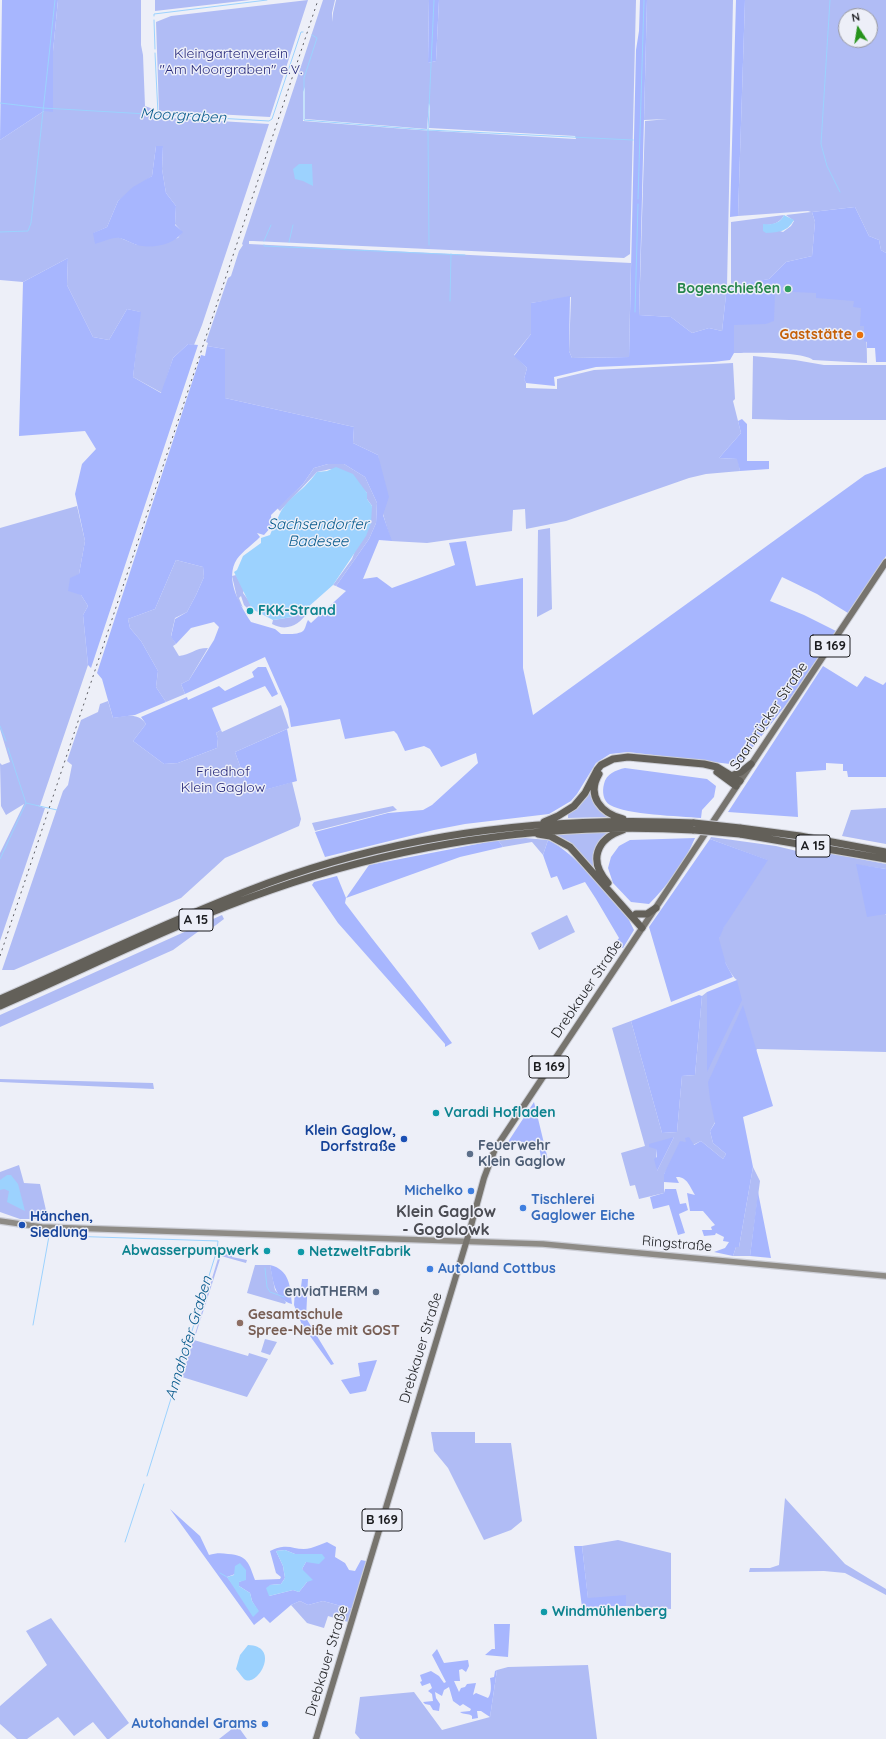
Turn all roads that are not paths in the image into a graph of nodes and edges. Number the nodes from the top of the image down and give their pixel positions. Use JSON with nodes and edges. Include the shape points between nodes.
{"nodes":[{"id":1,"x":886,"y":562,"type":"edge"},
{"id":2,"x":751,"y":764,"type":"junction"},
{"id":3,"x":731,"y":776,"type":"junction"},
{"id":4,"x":738,"y":783,"type":"junction"},
{"id":5,"x":635,"y":821,"type":"junction"},
{"id":6,"x":712,"y":824,"type":"joint"},
{"id":7,"x":538,"y":825,"type":"junction"},
{"id":8,"x":629,"y":827,"type":"junction"},
{"id":9,"x":694,"y":827,"type":"junction"},
{"id":10,"x":740,"y":831,"type":"junction"},
{"id":11,"x":526,"y":832,"type":"junction"},
{"id":12,"x":886,"y":852,"type":"edge"},
{"id":13,"x":886,"y":859,"type":"edge"},
{"id":14,"x":656,"y":908,"type":"junction"},
{"id":15,"x":636,"y":914,"type":"junction"},
{"id":16,"x":644,"y":926,"type":"junction"},
{"id":17,"x":0,"y":999,"type":"edge"},
{"id":18,"x":0,"y":1006,"type":"edge"},
{"id":19,"x":0,"y":1221,"type":"edge"},
{"id":20,"x":466,"y":1242,"type":"junction"},
{"id":21,"x":886,"y":1276,"type":"edge"},
{"id":22,"x":316,"y":1739,"type":"edge"}],
"edges":[{"from":1,"to":2,"type":"main road","name":"Saarbrücker Straße","number":"B 169"},
{"from":2,"to":3,"type":"highway"},
{"from":2,"to":4,"type":"main road","name":"Saarbrücker Straße","number":"B 169"},
{"from":3,"to":4,"type":"highway"},
{"from":3,"to":7,"type":"highway","via":[[717,767],[704,764],[628,757],[613,759],[596,770],[585,793],[574,806]]},
{"from":4,"to":5,"type":"highway","via":[[709,769],[628,761],[614,763],[604,769],[597,778],[594,791],[596,797],[603,810]]},
{"from":4,"to":6,"type":"main road","name":"Saarbrücker Straße","number":"B 169"},
{"from":5,"to":7,"type":"highway","number":"A 15"},
{"from":5,"to":9,"type":"highway","number":"A 15"},
{"from":6,"to":14,"type":"main road","name":"Drebkauer Straße","number":"B 169"},
{"from":7,"to":17,"type":"highway","number":"A 15","via":[[495,829],[417,842],[321,866],[268,883]]},
{"from":8,"to":9,"type":"highway","number":"A 15"},
{"from":8,"to":11,"type":"highway","number":"A 15"},
{"from":8,"to":15,"type":"highway","via":[[611,834],[601,844],[598,864],[606,880]]},
{"from":9,"to":10,"type":"highway","number":"A 15","bridge":true},
{"from":10,"to":12,"type":"highway","number":"A 15","via":[[800,836]]},
{"from":10,"to":13,"type":"highway","number":"A 15"},
{"from":11,"to":16,"type":"highway","via":[[550,836],[570,847]]},
{"from":11,"to":18,"type":"highway","number":"A 15","via":[[399,852],[270,890],[183,925]]},
{"from":14,"to":15,"type":"highway","via":[[647,914]]},
{"from":14,"to":16,"type":"main road","name":"Drebkauer Straße","number":"B 169"},
{"from":15,"to":16,"type":"highway"},
{"from":16,"to":20,"type":"main road","name":"Drebkauer Straße","number":"B 169","via":[[495,1149]]},
{"from":19,"to":20,"type":"main road","name":"Ringstraße","via":[[42,1227]]},
{"from":20,"to":21,"type":"main road","name":"Ringstraße","via":[[548,1244]]},
{"from":20,"to":22,"type":"main road","name":"Drebkauer Straße","number":"B 169"}]}
